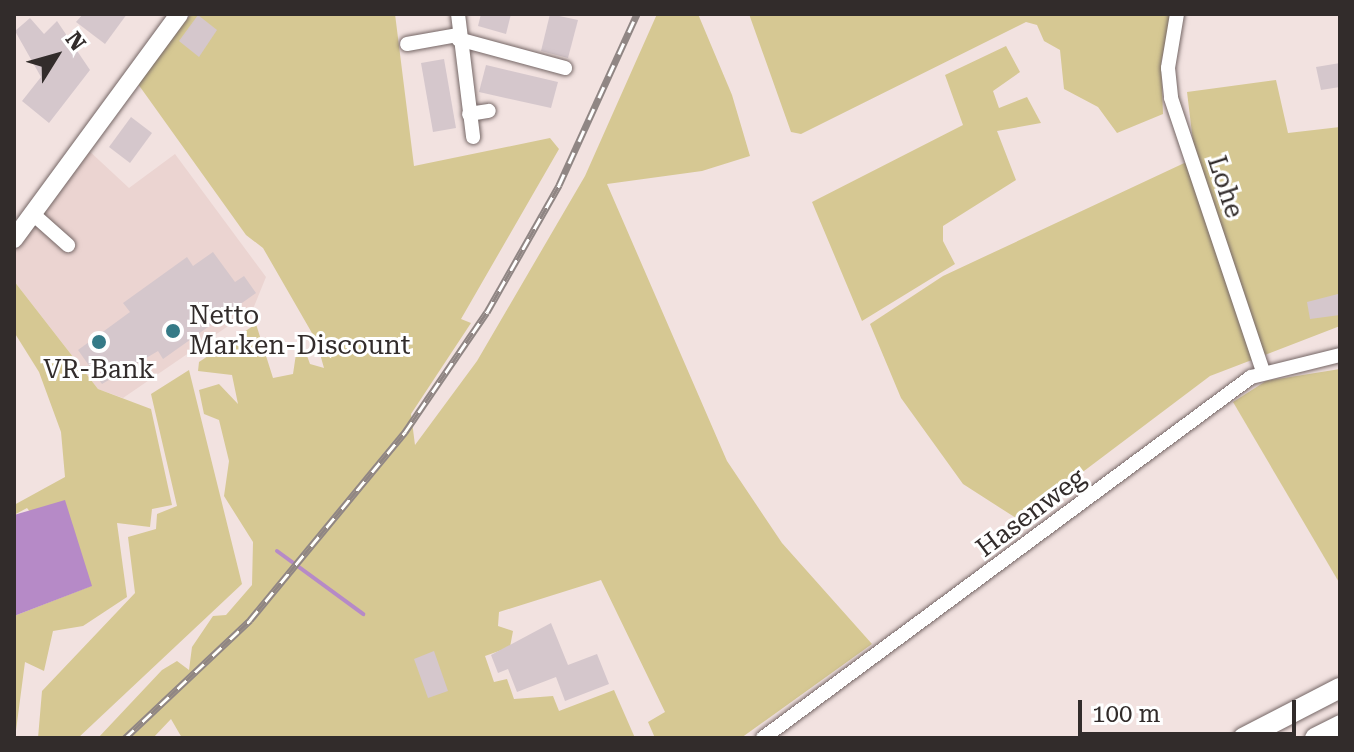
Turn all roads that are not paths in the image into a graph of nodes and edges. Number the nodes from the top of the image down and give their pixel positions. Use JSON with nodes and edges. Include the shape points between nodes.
{"nodes":[{"id":1,"x":179,"y":14,"type":"edge"},
{"id":2,"x":458,"y":14,"type":"edge"},
{"id":3,"x":1177,"y":14,"type":"edge"},
{"id":4,"x":458,"y":37,"type":"junction"},
{"id":5,"x":407,"y":44,"type":"dead end"},
{"id":6,"x":565,"y":68,"type":"dead end"},
{"id":7,"x":489,"y":111,"type":"dead end"},
{"id":8,"x":469,"y":114,"type":"junction"},
{"id":9,"x":473,"y":137,"type":"dead end"},
{"id":10,"x":33,"y":214,"type":"junction"},
{"id":11,"x":14,"y":239,"type":"edge"},
{"id":12,"x":68,"y":245,"type":"dead end"},
{"id":13,"x":1340,"y":355,"type":"edge"},
{"id":14,"x":1263,"y":371,"type":"junction"},
{"id":15,"x":1340,"y":688,"type":"edge"},
{"id":16,"x":1340,"y":725,"type":"edge"},
{"id":17,"x":763,"y":738,"type":"edge"},
{"id":18,"x":1243,"y":738,"type":"edge"},
{"id":19,"x":1315,"y":738,"type":"edge"}],
"edges":[{"from":1,"to":10,"type":"main road"},
{"from":2,"to":4,"type":"street"},
{"from":3,"to":14,"type":"street","name":"Lohe","via":[[1168,68],[1171,98]]},
{"from":4,"to":5,"type":"street"},
{"from":4,"to":6,"type":"street"},
{"from":4,"to":8,"type":"street"},
{"from":7,"to":8,"type":"street"},
{"from":8,"to":9,"type":"street"},
{"from":10,"to":11,"type":"main road"},
{"from":10,"to":12,"type":"street"},
{"from":13,"to":14,"type":"street","name":"Hasenweg"},
{"from":14,"to":17,"type":"street","name":"Hasenweg"},
{"from":15,"to":18,"type":"highway"},
{"from":16,"to":19,"type":"highway"}]}
